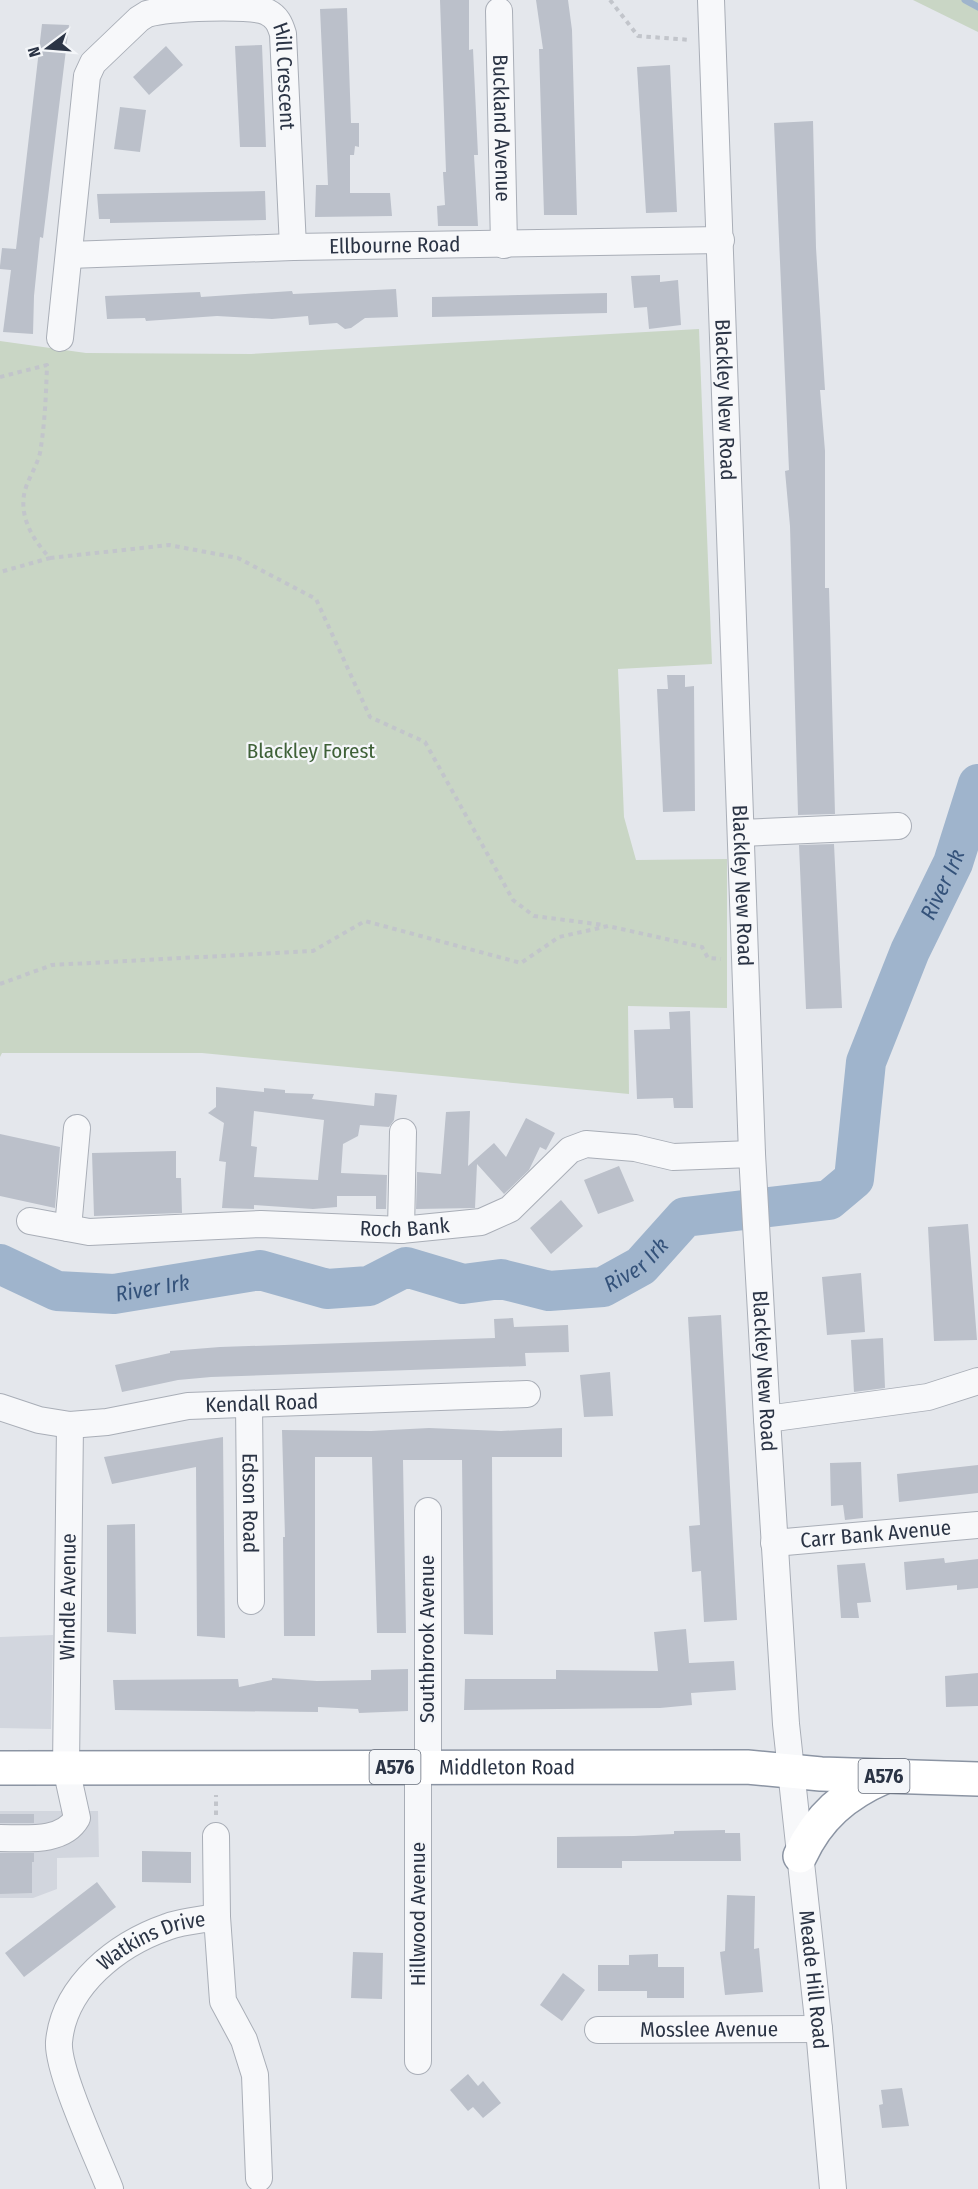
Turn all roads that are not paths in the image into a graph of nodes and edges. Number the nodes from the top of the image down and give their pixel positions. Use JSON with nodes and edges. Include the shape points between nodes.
{"nodes":[{"id":1,"x":711,"y":0,"type":"edge"},
{"id":2,"x":499,"y":12,"type":"dead end"},
{"id":3,"x":721,"y":240,"type":"junction"},
{"id":4,"x":504,"y":245,"type":"junction"},
{"id":5,"x":293,"y":247,"type":"junction"},
{"id":6,"x":69,"y":255,"type":"junction"},
{"id":7,"x":60,"y":338,"type":"dead end"},
{"id":8,"x":898,"y":826,"type":"dead end"},
{"id":9,"x":741,"y":833,"type":"junction"},
{"id":10,"x":77,"y":1128,"type":"dead end"},
{"id":11,"x":403,"y":1132,"type":"dead end"},
{"id":12,"x":752,"y":1154,"type":"junction"},
{"id":13,"x":30,"y":1221,"type":"dead end"},
{"id":14,"x":68,"y":1228,"type":"junction"},
{"id":15,"x":401,"y":1230,"type":"junction"},
{"id":16,"x":978,"y":1381,"type":"edge"},
{"id":17,"x":527,"y":1394,"type":"dead end"},
{"id":18,"x":249,"y":1404,"type":"junction"},
{"id":19,"x":0,"y":1407,"type":"edge"},
{"id":20,"x":767,"y":1419,"type":"junction"},
{"id":21,"x":70,"y":1425,"type":"junction"},
{"id":22,"x":428,"y":1511,"type":"dead end"},
{"id":23,"x":978,"y":1525,"type":"edge"},
{"id":24,"x":774,"y":1543,"type":"junction"},
{"id":25,"x":251,"y":1601,"type":"dead end"},
{"id":26,"x":423,"y":1767,"type":"junction"},
{"id":27,"x":0,"y":1768,"type":"edge"},
{"id":28,"x":66,"y":1768,"type":"junction"},
{"id":29,"x":791,"y":1771,"type":"junction"},
{"id":30,"x":886,"y":1776,"type":"junction"},
{"id":31,"x":978,"y":1779,"type":"edge"},
{"id":32,"x":216,"y":1836,"type":"road end"},
{"id":33,"x":0,"y":1838,"type":"edge"},
{"id":34,"x":800,"y":1856,"type":"junction"},
{"id":35,"x":217,"y":1917,"type":"junction"},
{"id":36,"x":819,"y":2029,"type":"junction"},
{"id":37,"x":598,"y":2030,"type":"dead end"},
{"id":38,"x":418,"y":2061,"type":"dead end"},
{"id":39,"x":259,"y":2178,"type":"dead end"},
{"id":40,"x":110,"y":2189,"type":"edge"},
{"id":41,"x":833,"y":2189,"type":"edge"}],
"edges":[{"from":1,"to":3,"type":"street","name":"Blackley New Road"},
{"from":2,"to":4,"type":"street","name":"Buckland Avenue"},
{"from":3,"to":4,"type":"street","name":"Ellbourne Road"},
{"from":3,"to":9,"type":"street","name":"Blackley New Road"},
{"from":4,"to":5,"type":"street","name":"Ellbourne Road"},
{"from":5,"to":6,"type":"street","name":"Ellbourne Road"},
{"from":5,"to":6,"type":"street","name":"Hill Crescent","via":[[283,34],[279,21],[270,13],[246,8],[147,14],[93,63],[87,76]]},
{"from":6,"to":7,"type":"street","name":"Hill Crescent"},
{"from":8,"to":9,"type":"street"},
{"from":9,"to":12,"type":"street","name":"Blackley New Road"},
{"from":10,"to":14,"type":"street"},
{"from":11,"to":15,"type":"street"},
{"from":12,"to":15,"type":"street","name":"Roch Bank","via":[[672,1157],[635,1148],[586,1144],[570,1150],[510,1209],[481,1222]]},
{"from":12,"to":20,"type":"street","name":"Blackley New Road"},
{"from":13,"to":14,"type":"street","name":"Roch Bank"},
{"from":14,"to":15,"type":"street","name":"Roch Bank","via":[[89,1232],[261,1224]]},
{"from":16,"to":20,"type":"street","via":[[928,1397]]},
{"from":17,"to":18,"type":"street","name":"Kendall Road"},
{"from":18,"to":21,"type":"street","name":"Kendall Road","via":[[188,1406]]},
{"from":18,"to":25,"type":"street","name":"Edson Road"},
{"from":19,"to":21,"type":"street","name":"Kendall Road"},
{"from":20,"to":24,"type":"street","name":"Blackley New Road"},
{"from":21,"to":28,"type":"street","name":"Windle Avenue"},
{"from":22,"to":26,"type":"street","name":"Southbrook Avenue"},
{"from":23,"to":24,"type":"street","name":"Carr Bank Avenue"},
{"from":24,"to":29,"type":"street","name":"Blackley New Road"},
{"from":26,"to":28,"type":"highway","name":"Middleton Road","number":"A576"},
{"from":26,"to":29,"type":"highway","name":"Middleton Road","number":"A576","via":[[747,1767]]},
{"from":26,"to":38,"type":"street","name":"Hillwood Avenue"},
{"from":27,"to":28,"type":"highway","name":"Middleton Road","number":"A576"},
{"from":28,"to":33,"type":"street","name":"Windle Avenue","via":[[77,1818],[73,1825],[53,1835]]},
{"from":29,"to":30,"type":"highway","name":"Middleton Road","number":"A576"},
{"from":29,"to":34,"type":"street","name":"Meade Hill Road"},
{"from":30,"to":31,"type":"highway","name":"Middleton Road","number":"A576"},
{"from":30,"to":34,"type":"highway","via":[[863,1786],[828,1813]]},
{"from":32,"to":35,"type":"street"},
{"from":34,"to":36,"type":"street","name":"Meade Hill Road"},
{"from":35,"to":39,"type":"street","name":"Watkins Drive","via":[[223,2001],[244,2040],[255,2076]]},
{"from":35,"to":40,"type":"street","name":"Watkins Drive","via":[[169,1926],[137,1939],[95,1969],[67,2013],[59,2042],[65,2075]]},
{"from":36,"to":37,"type":"street","name":"Mosslee Avenue"},
{"from":36,"to":41,"type":"street","name":"Meade Hill Road"}]}
